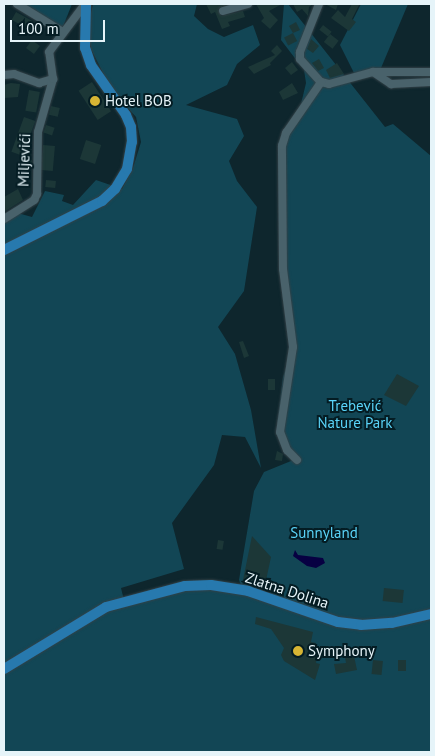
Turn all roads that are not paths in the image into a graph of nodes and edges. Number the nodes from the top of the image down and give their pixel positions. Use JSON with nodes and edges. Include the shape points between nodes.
{"nodes":[{"id":1,"x":17,"y":4,"type":"edge"},
{"id":2,"x":85,"y":4,"type":"edge"},
{"id":3,"x":248,"y":4,"type":"edge"},
{"id":4,"x":319,"y":4,"type":"edge"},
{"id":5,"x":224,"y":11,"type":"dead end"},
{"id":6,"x":63,"y":32,"type":"junction"},
{"id":7,"x":373,"y":72,"type":"junction"},
{"id":8,"x":431,"y":72,"type":"edge"},
{"id":9,"x":4,"y":75,"type":"edge"},
{"id":10,"x":53,"y":79,"type":"junction"},
{"id":11,"x":320,"y":82,"type":"junction"},
{"id":12,"x":431,"y":82,"type":"edge"},
{"id":13,"x":4,"y":219,"type":"edge"},
{"id":14,"x":4,"y":250,"type":"edge"},
{"id":15,"x":297,"y":460,"type":"dead end"},
{"id":16,"x":431,"y":614,"type":"edge"},
{"id":17,"x":4,"y":670,"type":"edge"}],
"edges":[{"from":1,"to":6,"type":"street"},
{"from":2,"to":6,"type":"street"},
{"from":2,"to":14,"type":"main road","via":[[85,48],[91,65],[126,114],[131,127],[127,169],[115,189],[102,201]]},
{"from":3,"to":5,"type":"street"},
{"from":4,"to":11,"type":"street","via":[[300,59]]},
{"from":6,"to":10,"type":"street","via":[[49,52]]},
{"from":7,"to":8,"type":"street"},
{"from":7,"to":11,"type":"street","via":[[330,84]]},
{"from":7,"to":12,"type":"street","via":[[391,84]]},
{"from":9,"to":10,"type":"street","via":[[14,74],[39,83]]},
{"from":10,"to":13,"type":"street","name":"Miljevići","via":[[38,132],[38,194]]},
{"from":11,"to":15,"type":"street","via":[[286,133],[282,146],[283,269],[293,347],[280,432],[287,450]]},
{"from":16,"to":17,"type":"main road","name":"Zlatna Dolina","via":[[392,623],[361,625],[338,622],[248,591],[211,585],[185,586],[106,607]]}]}
